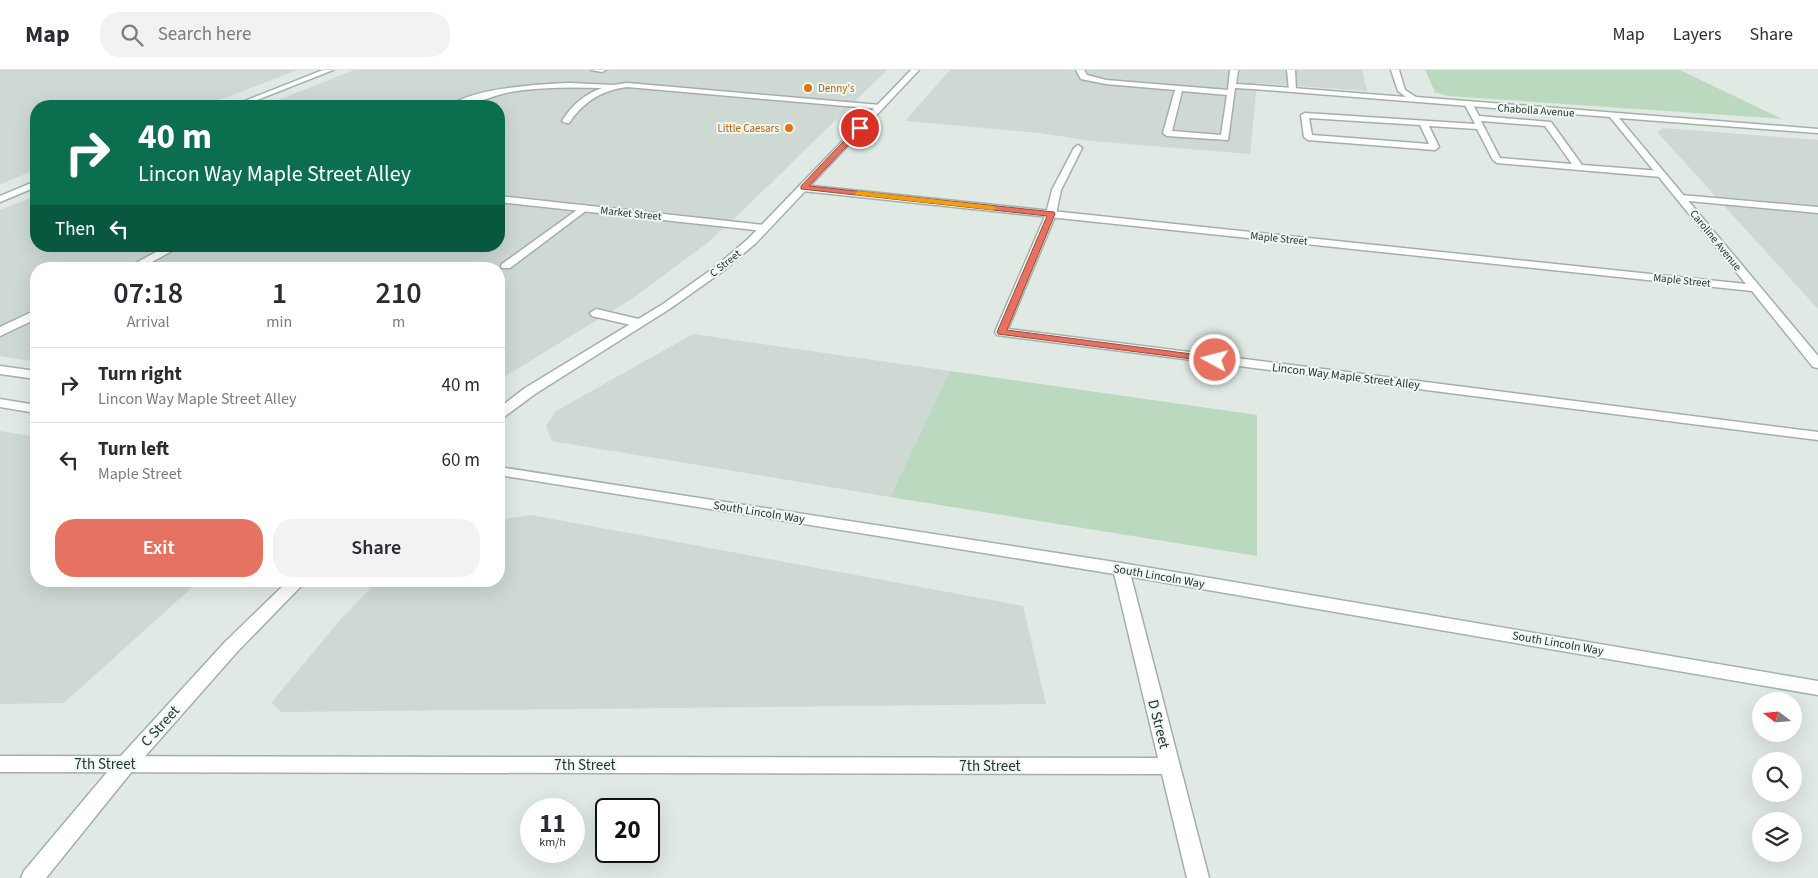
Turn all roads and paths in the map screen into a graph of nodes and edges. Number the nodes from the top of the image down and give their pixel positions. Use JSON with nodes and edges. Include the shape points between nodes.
{"nodes":[{"id":1,"x":329,"y":70,"type":"edge"},
{"id":2,"x":595,"y":70,"type":"edge"},
{"id":3,"x":602,"y":70,"type":"edge"},
{"id":4,"x":915,"y":70,"type":"edge"},
{"id":5,"x":1080,"y":70,"type":"edge"},
{"id":6,"x":1234,"y":70,"type":"edge"},
{"id":7,"x":1291,"y":70,"type":"edge"},
{"id":8,"x":1395,"y":70,"type":"edge"},
{"id":9,"x":614,"y":86,"type":"junction"},
{"id":10,"x":1179,"y":89,"type":"junction"},
{"id":11,"x":1232,"y":89,"type":"junction"},
{"id":12,"x":1293,"y":90,"type":"junction"},
{"id":13,"x":1413,"y":98,"type":"junction"},
{"id":14,"x":252,"y":100,"type":"edge"},
{"id":15,"x":474,"y":100,"type":"edge"},
{"id":16,"x":1469,"y":105,"type":"junction"},
{"id":17,"x":880,"y":106,"type":"junction"},
{"id":18,"x":1613,"y":116,"type":"junction"},
{"id":19,"x":566,"y":121,"type":"dead end"},
{"id":20,"x":1423,"y":123,"type":"junction"},
{"id":21,"x":1478,"y":123,"type":"junction"},
{"id":22,"x":1818,"y":131,"type":"edge"},
{"id":23,"x":1078,"y":148,"type":"dead end"},
{"id":24,"x":1579,"y":167,"type":"junction"},
{"id":25,"x":1661,"y":174,"type":"junction"},
{"id":26,"x":30,"y":186,"type":"edge"},
{"id":27,"x":803,"y":188,"type":"junction"},
{"id":28,"x":1681,"y":198,"type":"junction"},
{"id":29,"x":0,"y":199,"type":"edge"},
{"id":30,"x":505,"y":200,"type":"edge"},
{"id":31,"x":584,"y":208,"type":"junction"},
{"id":32,"x":1818,"y":210,"type":"edge"},
{"id":33,"x":1052,"y":214,"type":"junction"},
{"id":34,"x":764,"y":228,"type":"junction"},
{"id":35,"x":164,"y":252,"type":"edge"},
{"id":36,"x":144,"y":262,"type":"edge"},
{"id":37,"x":506,"y":266,"type":"dead end"},
{"id":38,"x":1755,"y":288,"type":"junction"},
{"id":39,"x":596,"y":313,"type":"dead end"},
{"id":40,"x":30,"y":317,"type":"edge"},
{"id":41,"x":639,"y":323,"type":"junction"},
{"id":42,"x":0,"y":332,"type":"edge"},
{"id":43,"x":1818,"y":364,"type":"edge"},
{"id":44,"x":0,"y":370,"type":"edge"},
{"id":45,"x":30,"y":374,"type":"edge"},
{"id":46,"x":0,"y":403,"type":"edge"},
{"id":47,"x":30,"y":407,"type":"edge"},
{"id":48,"x":505,"y":410,"type":"edge"},
{"id":49,"x":1818,"y":436,"type":"edge"},
{"id":50,"x":505,"y":472,"type":"edge"},
{"id":51,"x":1121,"y":569,"type":"junction"},
{"id":52,"x":292,"y":587,"type":"edge"},
{"id":53,"x":1818,"y":688,"type":"edge"},
{"id":54,"x":0,"y":764,"type":"edge"},
{"id":55,"x":126,"y":764,"type":"junction"},
{"id":56,"x":1170,"y":766,"type":"junction"},
{"id":57,"x":32,"y":878,"type":"edge"},
{"id":58,"x":1198,"y":878,"type":"edge"}],
"edges":[{"from":1,"to":14,"type":"street"},
{"from":2,"to":3,"type":"street"},
{"from":4,"to":17,"type":"street","name":"C Street"},
{"from":5,"to":10,"type":"street","name":"Chabolla Avenue","via":[[1084,77],[1106,82]]},
{"from":6,"to":11,"type":"street"},
{"from":7,"to":12,"type":"street"},
{"from":8,"to":13,"type":"street","via":[[1402,91]]},
{"from":9,"to":15,"type":"street","via":[[548,85]]},
{"from":9,"to":17,"type":"street"},
{"from":9,"to":19,"type":"street","via":[[598,92],[571,112]]},
{"from":10,"to":11,"type":"street","name":"Chabolla Avenue"},
{"from":10,"to":11,"type":"street","via":[[1166,133],[1225,138]]},
{"from":11,"to":12,"type":"street","name":"Chabolla Avenue"},
{"from":12,"to":13,"type":"street","name":"Chabolla Avenue"},
{"from":13,"to":16,"type":"street","name":"Chabolla Avenue"},
{"from":16,"to":18,"type":"street","name":"Chabolla Avenue"},
{"from":16,"to":21,"type":"street"},
{"from":17,"to":27,"type":"street","name":"C Street"},
{"from":18,"to":22,"type":"street","name":"Chabolla Avenue"},
{"from":18,"to":25,"type":"street","name":"Caroline Avenue"},
{"from":20,"to":20,"type":"street","via":[[1404,122],[1305,115],[1308,137],[1435,147]]},
{"from":20,"to":21,"type":"street"},
{"from":21,"to":24,"type":"street","via":[[1548,124]]},
{"from":21,"to":24,"type":"street","via":[[1497,160]]},
{"from":23,"to":33,"type":"street","via":[[1055,194]]},
{"from":24,"to":25,"type":"street"},
{"from":25,"to":28,"type":"street","name":"Caroline Avenue"},
{"from":26,"to":29,"type":"street"},
{"from":27,"to":33,"type":"street","name":"Maple Street"},
{"from":27,"to":34,"type":"street","name":"C Street"},
{"from":28,"to":32,"type":"street"},
{"from":28,"to":38,"type":"street","name":"Caroline Avenue"},
{"from":30,"to":31,"type":"street","name":"Market Street"},
{"from":31,"to":34,"type":"street","name":"Market Street"},
{"from":31,"to":37,"type":"street"},
{"from":33,"to":38,"type":"street","name":"Maple Street"},
{"from":33,"to":49,"type":"street","name":"Lincon Way Maple Street Alley","via":[[1002,332]]},
{"from":34,"to":41,"type":"street","name":"C Street","via":[[719,269]]},
{"from":35,"to":36,"type":"street"},
{"from":38,"to":43,"type":"street","name":"Caroline Avenue"},
{"from":39,"to":41,"type":"street"},
{"from":40,"to":42,"type":"street"},
{"from":41,"to":48,"type":"street","name":"C Street"},
{"from":44,"to":45,"type":"street"},
{"from":46,"to":47,"type":"street"},
{"from":50,"to":51,"type":"street","name":"South Lincoln Way"},
{"from":51,"to":53,"type":"street","name":"South Lincoln Way"},
{"from":51,"to":56,"type":"street","name":"D Street"},
{"from":52,"to":55,"type":"street","name":"C Street","via":[[231,647]]},
{"from":54,"to":55,"type":"street","name":"7th Street"},
{"from":55,"to":56,"type":"street","name":"7th Street"},
{"from":55,"to":57,"type":"street","name":"C Street"},
{"from":56,"to":58,"type":"street","name":"D Street"}]}
